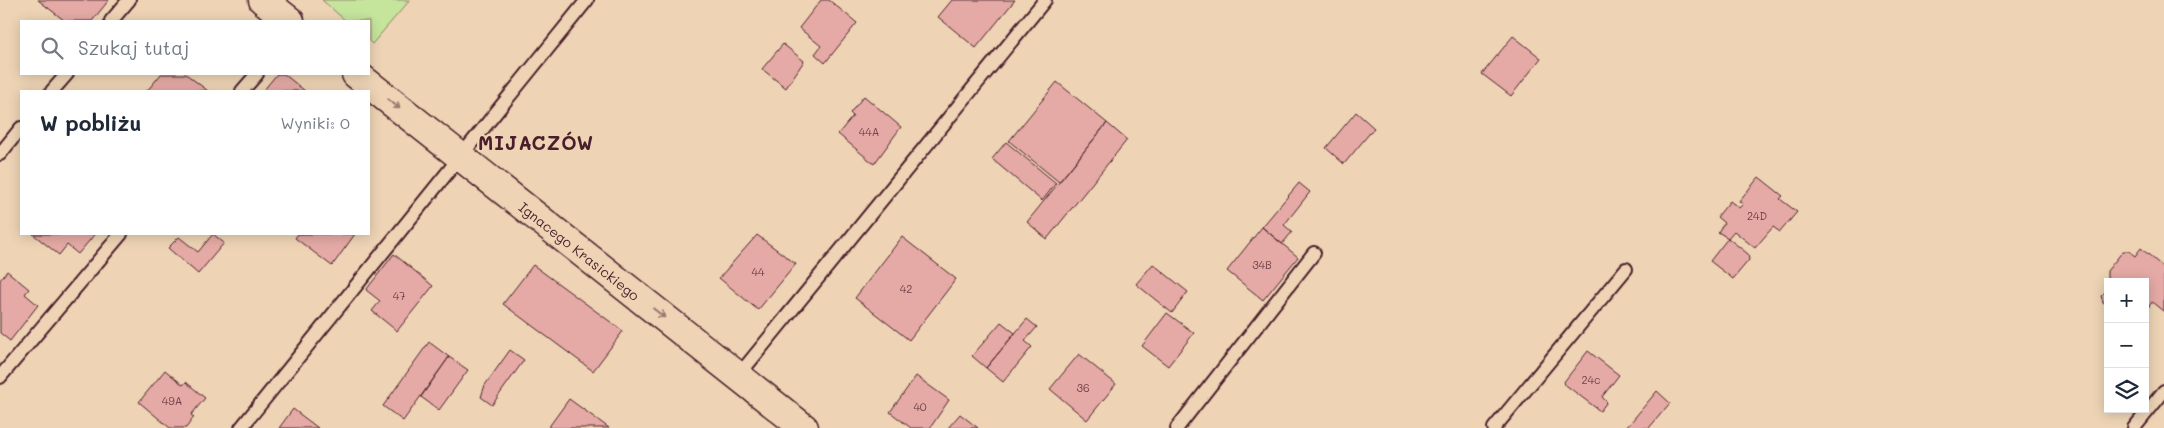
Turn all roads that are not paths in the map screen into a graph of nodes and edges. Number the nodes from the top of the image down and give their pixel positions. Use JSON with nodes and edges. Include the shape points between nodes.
{"nodes":[{"id":1,"x":129,"y":0,"type":"edge"},
{"id":2,"x":263,"y":0,"type":"edge"},
{"id":3,"x":587,"y":0,"type":"edge"},
{"id":4,"x":1045,"y":0,"type":"edge"},
{"id":5,"x":112,"y":20,"type":"edge"},
{"id":6,"x":289,"y":20,"type":"edge"},
{"id":7,"x":66,"y":75,"type":"edge"},
{"id":8,"x":256,"y":75,"type":"edge"},
{"id":9,"x":357,"y":75,"type":"edge"},
{"id":10,"x":53,"y":90,"type":"edge"},
{"id":11,"x":243,"y":90,"type":"edge"},
{"id":12,"x":20,"y":129,"type":"edge"},
{"id":13,"x":0,"y":154,"type":"edge"},
{"id":14,"x":459,"y":156,"type":"junction"},
{"id":15,"x":120,"y":235,"type":"edge"},
{"id":16,"x":1314,"y":254,"type":"dead end"},
{"id":17,"x":1626,"y":269,"type":"dead end"},
{"id":18,"x":738,"y":376,"type":"junction"},
{"id":19,"x":0,"y":377,"type":"edge"},
{"id":20,"x":2164,"y":391,"type":"edge"},
{"id":21,"x":241,"y":428,"type":"edge"},
{"id":22,"x":804,"y":428,"type":"edge"},
{"id":23,"x":1177,"y":428,"type":"edge"},
{"id":24,"x":1494,"y":428,"type":"edge"},
{"id":25,"x":2134,"y":428,"type":"edge"}],
"edges":[{"from":1,"to":5,"type":"lane"},
{"from":2,"to":6,"type":"street"},
{"from":3,"to":14,"type":"lane"},
{"from":4,"to":18,"type":"lane"},
{"from":7,"to":10,"type":"lane"},
{"from":8,"to":11,"type":"lane"},
{"from":9,"to":14,"type":"street","name":"Ignacego Krasickiego","one_way":true},
{"from":12,"to":13,"type":"lane"},
{"from":14,"to":18,"type":"street","name":"Ignacego Krasickiego","one_way":true},
{"from":14,"to":21,"type":"lane"},
{"from":15,"to":19,"type":"lane"},
{"from":16,"to":23,"type":"lane"},
{"from":17,"to":24,"type":"lane"},
{"from":18,"to":22,"type":"street","name":"Ignacego Krasickiego"},
{"from":20,"to":25,"type":"lane"}]}
